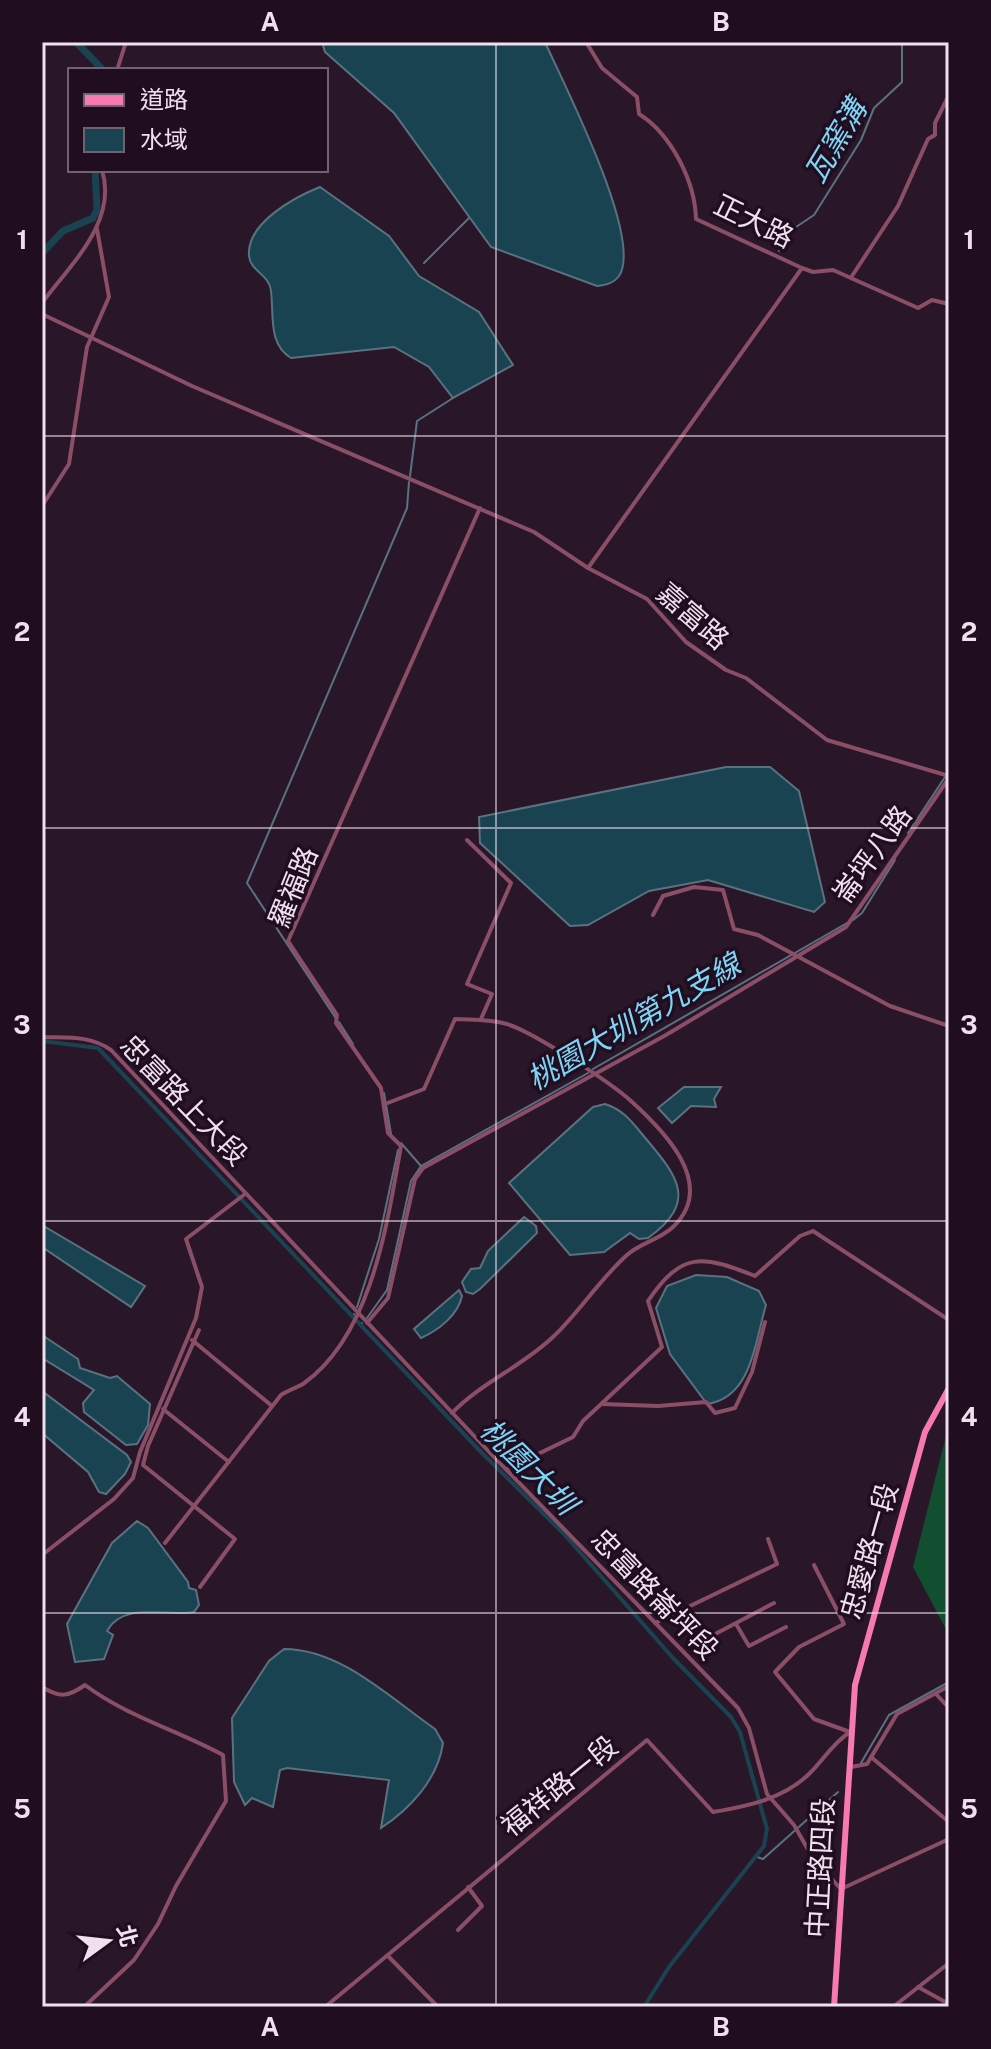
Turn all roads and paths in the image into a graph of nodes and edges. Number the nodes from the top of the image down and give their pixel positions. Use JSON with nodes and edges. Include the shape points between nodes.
{"nodes":[{"id":1,"x":126,"y":42,"type":"edge"},
{"id":2,"x":586,"y":42,"type":"edge"},
{"id":3,"x":118,"y":68,"type":"edge"},
{"id":4,"x":949,"y":95,"type":"edge"},
{"id":5,"x":102,"y":172,"type":"edge"},
{"id":6,"x":97,"y":229,"type":"junction"},
{"id":7,"x":802,"y":268,"type":"junction"},
{"id":8,"x":852,"y":276,"type":"junction"},
{"id":9,"x":42,"y":303,"type":"edge"},
{"id":10,"x":949,"y":304,"type":"edge"},
{"id":11,"x":42,"y":314,"type":"edge"},
{"id":12,"x":89,"y":340,"type":"junction"},
{"id":13,"x":42,"y":506,"type":"edge"},
{"id":14,"x":480,"y":508,"type":"junction"},
{"id":15,"x":588,"y":568,"type":"junction"},
{"id":16,"x":949,"y":777,"type":"edge"},
{"id":17,"x":467,"y":840,"type":"dead end"},
{"id":18,"x":653,"y":915,"type":"dead end"},
{"id":19,"x":796,"y":956,"type":"junction"},
{"id":20,"x":480,"y":1020,"type":"junction"},
{"id":21,"x":949,"y":1026,"type":"edge"},
{"id":22,"x":42,"y":1037,"type":"edge"},
{"id":23,"x":593,"y":1073,"type":"junction"},
{"id":24,"x":385,"y":1104,"type":"junction"},
{"id":25,"x":245,"y":1194,"type":"junction"},
{"id":26,"x":357,"y":1316,"type":"junction"},
{"id":27,"x":949,"y":1320,"type":"edge"},
{"id":28,"x":765,"y":1322,"type":"dead end"},
{"id":29,"x":367,"y":1323,"type":"junction"},
{"id":30,"x":199,"y":1330,"type":"dead end"},
{"id":31,"x":192,"y":1340,"type":"junction"},
{"id":32,"x":949,"y":1388,"type":"edge"},
{"id":33,"x":602,"y":1404,"type":"junction"},
{"id":34,"x":272,"y":1406,"type":"junction"},
{"id":35,"x":163,"y":1409,"type":"junction"},
{"id":36,"x":452,"y":1413,"type":"junction"},
{"id":37,"x":143,"y":1459,"type":"junction"},
{"id":38,"x":229,"y":1462,"type":"junction"},
{"id":39,"x":137,"y":1463,"type":"junction"},
{"id":40,"x":506,"y":1470,"type":"junction"},
{"id":41,"x":194,"y":1507,"type":"junction"},
{"id":42,"x":768,"y":1539,"type":"dead end"},
{"id":43,"x":165,"y":1543,"type":"dead end"},
{"id":44,"x":42,"y":1555,"type":"edge"},
{"id":45,"x":814,"y":1565,"type":"dead end"},
{"id":46,"x":200,"y":1587,"type":"dead end"},
{"id":47,"x":774,"y":1603,"type":"dead end"},
{"id":48,"x":655,"y":1623,"type":"junction"},
{"id":49,"x":736,"y":1624,"type":"junction"},
{"id":50,"x":786,"y":1627,"type":"dead end"},
{"id":51,"x":702,"y":1641,"type":"dead end"},
{"id":52,"x":949,"y":1686,"type":"edge"},
{"id":53,"x":42,"y":1687,"type":"edge"},
{"id":54,"x":936,"y":1694,"type":"junction"},
{"id":55,"x":949,"y":1708,"type":"edge"},
{"id":56,"x":850,"y":1732,"type":"junction"},
{"id":57,"x":871,"y":1757,"type":"junction"},
{"id":58,"x":848,"y":1767,"type":"junction"},
{"id":59,"x":751,"y":1794,"type":"dead end"},
{"id":60,"x":767,"y":1798,"type":"junction"},
{"id":61,"x":755,"y":1802,"type":"junction"},
{"id":62,"x":949,"y":1822,"type":"edge"},
{"id":63,"x":949,"y":1839,"type":"edge"},
{"id":64,"x":468,"y":1887,"type":"junction"},
{"id":65,"x":841,"y":1889,"type":"junction"},
{"id":66,"x":458,"y":1930,"type":"dead end"},
{"id":67,"x":388,"y":1956,"type":"junction"},
{"id":68,"x":949,"y":1963,"type":"edge"},
{"id":69,"x":918,"y":1987,"type":"junction"},
{"id":70,"x":949,"y":2004,"type":"edge"},
{"id":71,"x":85,"y":2007,"type":"edge"},
{"id":72,"x":325,"y":2007,"type":"edge"},
{"id":73,"x":438,"y":2007,"type":"edge"},
{"id":74,"x":834,"y":2007,"type":"edge"},
{"id":75,"x":893,"y":2007,"type":"edge"}],
"edges":[{"from":1,"to":3,"type":"street"},
{"from":2,"to":7,"type":"street","name":"正大路","via":[[602,68],[638,98],[639,114],[657,125],[691,184],[696,219]]},
{"from":4,"to":8,"type":"street","via":[[898,206]]},
{"from":5,"to":6,"type":"street","via":[[108,196]]},
{"from":6,"to":9,"type":"street"},
{"from":6,"to":12,"type":"street","via":[[109,297]]},
{"from":7,"to":8,"type":"street","name":"正大路"},
{"from":7,"to":15,"type":"street"},
{"from":8,"to":10,"type":"street","name":"正大路","via":[[918,308],[932,300]]},
{"from":11,"to":12,"type":"street","name":"嘉富路"},
{"from":12,"to":13,"type":"street","via":[[69,464]]},
{"from":12,"to":14,"type":"street","name":"嘉富路"},
{"from":14,"to":15,"type":"street","name":"嘉富路","via":[[534,532]]},
{"from":14,"to":24,"type":"street","name":"羅福路","via":[[288,941],[381,1088]]},
{"from":15,"to":16,"type":"street","name":"嘉富路","via":[[647,599],[686,642],[746,678],[827,740]]},
{"from":16,"to":19,"type":"street","name":"崙坪八路","via":[[846,927]]},
{"from":17,"to":20,"type":"street","via":[[511,883],[467,984],[492,994]]},
{"from":18,"to":19,"type":"street","via":[[663,896],[716,887],[724,892],[734,929],[758,935]]},
{"from":19,"to":21,"type":"street","via":[[890,1006]]},
{"from":19,"to":23,"type":"street","name":"崙坪八路"},
{"from":20,"to":23,"type":"street","via":[[514,1027]]},
{"from":20,"to":24,"type":"street","via":[[455,1019],[424,1089]]},
{"from":22,"to":25,"type":"street","name":"忠富路上大段","via":[[83,1038],[111,1050]]},
{"from":23,"to":29,"type":"street","name":"崙坪八路","via":[[423,1168],[415,1179],[388,1298]]},
{"from":23,"to":36,"type":"street","via":[[635,1105],[685,1162],[689,1197],[681,1216],[657,1240],[626,1255],[552,1338],[470,1394]]},
{"from":24,"to":26,"type":"street","name":"羅福路","via":[[388,1133],[401,1146],[378,1255]]},
{"from":25,"to":26,"type":"street","name":"忠富路崙坪段"},
{"from":25,"to":39,"type":"street","via":[[186,1239],[202,1295]]},
{"from":26,"to":29,"type":"street","name":"忠富路崙坪段"},
{"from":26,"to":34,"type":"street","via":[[337,1348]]},
{"from":27,"to":33,"type":"street","via":[[813,1231],[800,1236],[755,1276],[724,1264],[692,1262],[667,1273],[648,1301],[662,1347]]},
{"from":28,"to":33,"type":"street","via":[[752,1372],[735,1408],[715,1413],[706,1402]]},
{"from":29,"to":36,"type":"street","name":"忠富路崙坪段"},
{"from":30,"to":31,"type":"street"},
{"from":31,"to":34,"type":"street"},
{"from":31,"to":35,"type":"street"},
{"from":32,"to":56,"type":"main road","name":"忠愛路一段","via":[[925,1432],[855,1685]]},
{"from":33,"to":40,"type":"street","via":[[573,1437]]},
{"from":34,"to":38,"type":"street"},
{"from":35,"to":37,"type":"street"},
{"from":35,"to":38,"type":"street"},
{"from":36,"to":40,"type":"street","name":"忠富路崙坪段"},
{"from":37,"to":39,"type":"street"},
{"from":37,"to":41,"type":"street","via":[[144,1467]]},
{"from":38,"to":41,"type":"street"},
{"from":39,"to":44,"type":"street","via":[[133,1478],[114,1499]]},
{"from":40,"to":48,"type":"street","name":"忠富路崙坪段"},
{"from":41,"to":43,"type":"street"},
{"from":41,"to":46,"type":"street","via":[[235,1539]]},
{"from":42,"to":48,"type":"street","via":[[777,1564]]},
{"from":45,"to":56,"type":"street","via":[[844,1624],[799,1647],[775,1672],[814,1719]]},
{"from":47,"to":49,"type":"street"},
{"from":48,"to":60,"type":"street","name":"忠富路崙坪段","via":[[745,1718]]},
{"from":49,"to":50,"type":"street","via":[[749,1646]]},
{"from":49,"to":51,"type":"street"},
{"from":52,"to":54,"type":"street"},
{"from":53,"to":71,"type":"street","via":[[66,1696],[85,1685],[109,1703],[223,1755],[226,1801],[148,1942]]},
{"from":54,"to":55,"type":"street"},
{"from":54,"to":57,"type":"street","via":[[897,1714]]},
{"from":56,"to":58,"type":"main road","name":"中正路四段"},
{"from":56,"to":60,"type":"street","via":[[801,1782],[781,1796]]},
{"from":57,"to":58,"type":"street","via":[[860,1767]]},
{"from":57,"to":62,"type":"street"},
{"from":58,"to":65,"type":"main road","name":"中正路四段"},
{"from":59,"to":61,"type":"street"},
{"from":60,"to":61,"type":"street"},
{"from":60,"to":65,"type":"street"},
{"from":61,"to":64,"type":"street","name":"福祥路一段","via":[[713,1812],[647,1740]]},
{"from":63,"to":65,"type":"street"},
{"from":64,"to":66,"type":"street","via":[[482,1906]]},
{"from":64,"to":67,"type":"street","name":"福祥路一段"},
{"from":65,"to":74,"type":"main road","name":"中正路四段"},
{"from":67,"to":72,"type":"street","name":"福祥路一段"},
{"from":67,"to":73,"type":"street"},
{"from":68,"to":69,"type":"street"},
{"from":69,"to":70,"type":"street"},
{"from":69,"to":75,"type":"street"}]}
